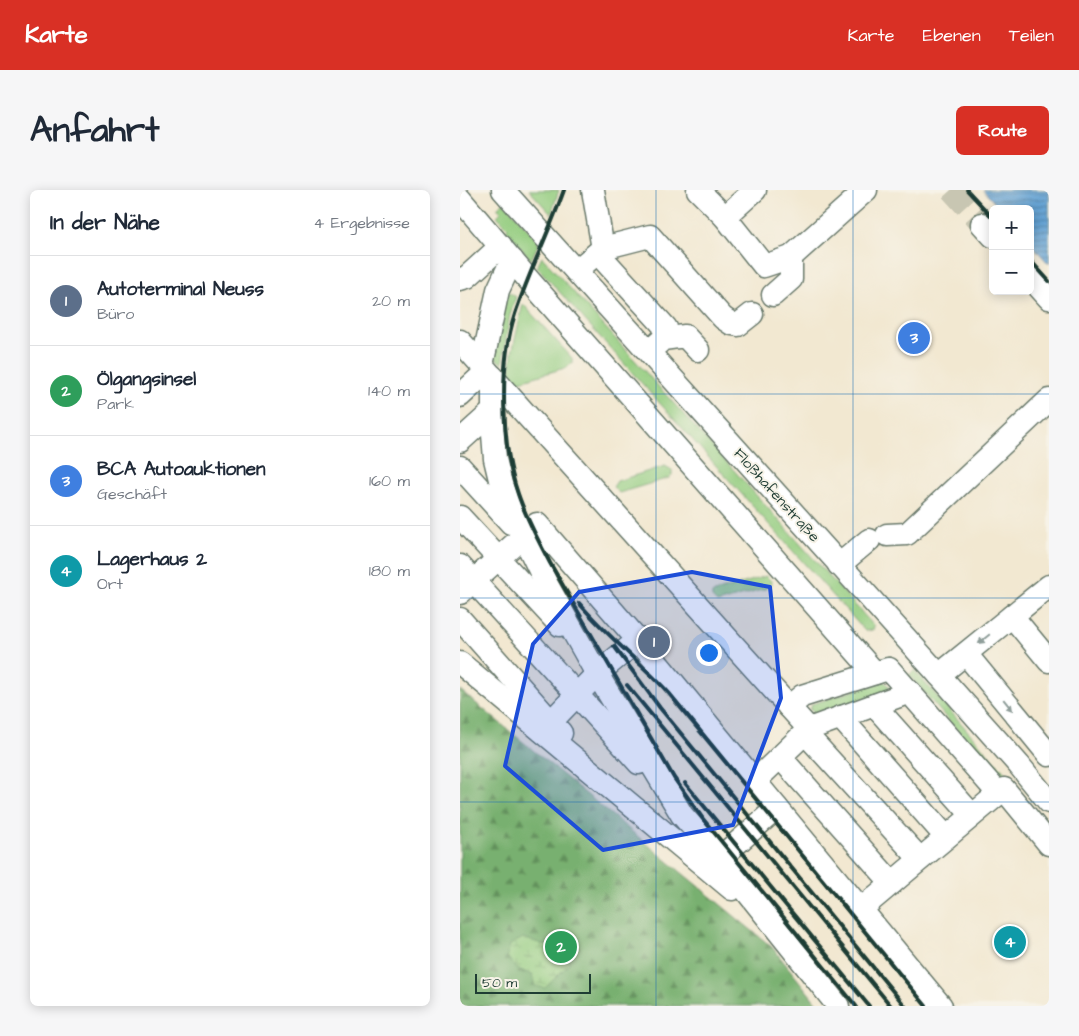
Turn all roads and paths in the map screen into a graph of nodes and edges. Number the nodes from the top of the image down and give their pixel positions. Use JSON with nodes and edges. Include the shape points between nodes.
{"nodes":[{"id":1,"x":503,"y":190,"type":"edge"},
{"id":2,"x":593,"y":190,"type":"edge"},
{"id":3,"x":698,"y":190,"type":"edge"},
{"id":4,"x":755,"y":190,"type":"edge"},
{"id":5,"x":866,"y":190,"type":"edge"},
{"id":6,"x":460,"y":199,"type":"edge"},
{"id":7,"x":724,"y":218,"type":"junction"},
{"id":8,"x":602,"y":248,"type":"junction"},
{"id":9,"x":506,"y":253,"type":"junction"},
{"id":10,"x":790,"y":257,"type":"junction"},
{"id":11,"x":576,"y":271,"type":"junction"},
{"id":12,"x":460,"y":278,"type":"edge"},
{"id":13,"x":1034,"y":281,"type":"edge"},
{"id":14,"x":773,"y":295,"type":"dead end"},
{"id":15,"x":1049,"y":298,"type":"edge"},
{"id":16,"x":752,"y":314,"type":"dead end"},
{"id":17,"x":461,"y":345,"type":"edge"},
{"id":18,"x":656,"y":346,"type":"junction"},
{"id":19,"x":698,"y":350,"type":"dead end"},
{"id":20,"x":488,"y":371,"type":"junction"},
{"id":21,"x":460,"y":396,"type":"edge"},
{"id":22,"x":1049,"y":400,"type":"edge"},
{"id":23,"x":492,"y":412,"type":"junction"},
{"id":24,"x":460,"y":441,"type":"edge"},
{"id":25,"x":460,"y":467,"type":"edge"},
{"id":26,"x":460,"y":517,"type":"edge"},
{"id":27,"x":524,"y":537,"type":"junction"},
{"id":28,"x":499,"y":559,"type":"junction"},
{"id":29,"x":840,"y":565,"type":"junction"},
{"id":30,"x":465,"y":580,"type":"edge"},
{"id":31,"x":1049,"y":586,"type":"edge"},
{"id":32,"x":1012,"y":616,"type":"junction"},
{"id":33,"x":460,"y":619,"type":"edge"},
{"id":34,"x":638,"y":640,"type":"junction"},
{"id":35,"x":914,"y":648,"type":"junction"},
{"id":36,"x":586,"y":653,"type":"junction"},
{"id":37,"x":966,"y":654,"type":"junction"},
{"id":38,"x":1049,"y":661,"type":"edge"},
{"id":39,"x":460,"y":663,"type":"edge"},
{"id":40,"x":882,"y":671,"type":"junction"},
{"id":41,"x":597,"y":674,"type":"junction"},
{"id":42,"x":939,"y":675,"type":"junction"},
{"id":43,"x":910,"y":692,"type":"junction"},
{"id":44,"x":577,"y":694,"type":"junction"},
{"id":45,"x":874,"y":705,"type":"junction"},
{"id":46,"x":789,"y":707,"type":"junction"},
{"id":47,"x":840,"y":718,"type":"junction"},
{"id":48,"x":546,"y":726,"type":"junction"},
{"id":49,"x":807,"y":731,"type":"junction"},
{"id":50,"x":1049,"y":755,"type":"edge"},
{"id":51,"x":780,"y":757,"type":"junction"},
{"id":52,"x":755,"y":781,"type":"junction"},
{"id":53,"x":998,"y":793,"type":"junction"},
{"id":54,"x":674,"y":801,"type":"junction"},
{"id":55,"x":1049,"y":802,"type":"edge"},
{"id":56,"x":777,"y":808,"type":"junction"},
{"id":57,"x":972,"y":815,"type":"junction"},
{"id":58,"x":946,"y":837,"type":"junction"},
{"id":59,"x":1049,"y":844,"type":"edge"},
{"id":60,"x":720,"y":858,"type":"junction"},
{"id":61,"x":920,"y":859,"type":"junction"},
{"id":62,"x":892,"y":883,"type":"junction"},
{"id":63,"x":861,"y":909,"type":"junction"},
{"id":64,"x":767,"y":918,"type":"junction"},
{"id":65,"x":838,"y":1006,"type":"edge"},
{"id":66,"x":942,"y":1006,"type":"edge"}],
"edges":[{"from":1,"to":11,"type":"street","name":"Floßhafenstraße"},
{"from":2,"to":8,"type":"street"},
{"from":3,"to":7,"type":"street"},
{"from":4,"to":7,"type":"street"},
{"from":5,"to":10,"type":"street"},
{"from":6,"to":9,"type":"street"},
{"from":7,"to":10,"type":"street","via":[[764,266]]},
{"from":8,"to":11,"type":"street"},
{"from":8,"to":16,"type":"street","via":[[650,236],[723,318],[738,325]]},
{"from":8,"to":18,"type":"street","via":[[605,261],[666,328]]},
{"from":9,"to":12,"type":"street"},
{"from":9,"to":20,"type":"street"},
{"from":9,"to":40,"type":"street"},
{"from":10,"to":14,"type":"street","via":[[791,279]]},
{"from":11,"to":18,"type":"street","name":"Floßhafenstraße"},
{"from":13,"to":15,"type":"street"},
{"from":17,"to":20,"type":"street"},
{"from":18,"to":19,"type":"street","via":[[685,336]]},
{"from":18,"to":29,"type":"street","name":"Floßhafenstraße"},
{"from":20,"to":21,"type":"street"},
{"from":20,"to":23,"type":"street"},
{"from":20,"to":46,"type":"street"},
{"from":22,"to":29,"type":"street","via":[[907,534],[878,538]]},
{"from":23,"to":24,"type":"street"},
{"from":23,"to":27,"type":"street","via":[[494,451],[501,484]]},
{"from":25,"to":27,"type":"street"},
{"from":26,"to":28,"type":"street"},
{"from":27,"to":28,"type":"street"},
{"from":27,"to":34,"type":"street","via":[[537,524]]},
{"from":27,"to":36,"type":"street"},
{"from":28,"to":30,"type":"street"},
{"from":28,"to":36,"type":"street"},
{"from":29,"to":35,"type":"street","name":"Floßhafenstraße"},
{"from":30,"to":44,"type":"street"},
{"from":31,"to":32,"type":"street"},
{"from":32,"to":37,"type":"street","one_way":true},
{"from":32,"to":38,"type":"street"},
{"from":33,"to":48,"type":"street"},
{"from":34,"to":41,"type":"street"},
{"from":34,"to":52,"type":"street"},
{"from":35,"to":40,"type":"street"},
{"from":35,"to":42,"type":"street","name":"Floßhafenstraße"},
{"from":36,"to":41,"type":"street"},
{"from":37,"to":42,"type":"street"},
{"from":37,"to":50,"type":"street","one_way":true},
{"from":39,"to":48,"type":"street"},
{"from":40,"to":43,"type":"street"},
{"from":40,"to":46,"type":"street","via":[[802,696]]},
{"from":41,"to":44,"type":"street"},
{"from":41,"to":54,"type":"street"},
{"from":42,"to":55,"type":"street","name":"Floßhafenstraße"},
{"from":43,"to":45,"type":"street"},
{"from":43,"to":53,"type":"street"},
{"from":44,"to":48,"type":"street"},
{"from":44,"to":54,"type":"street"},
{"from":45,"to":47,"type":"street"},
{"from":45,"to":57,"type":"street"},
{"from":46,"to":49,"type":"street"},
{"from":47,"to":49,"type":"street"},
{"from":47,"to":58,"type":"street"},
{"from":48,"to":64,"type":"street","via":[[606,784]]},
{"from":49,"to":51,"type":"street"},
{"from":49,"to":61,"type":"street"},
{"from":51,"to":52,"type":"street"},
{"from":51,"to":62,"type":"street"},
{"from":52,"to":56,"type":"street"},
{"from":53,"to":57,"type":"street"},
{"from":53,"to":59,"type":"street","via":[[1004,789]]},
{"from":54,"to":60,"type":"street","via":[[682,815]]},
{"from":56,"to":60,"type":"street"},
{"from":56,"to":63,"type":"street"},
{"from":57,"to":58,"type":"street"},
{"from":58,"to":61,"type":"street"},
{"from":60,"to":64,"type":"street"},
{"from":61,"to":62,"type":"street"},
{"from":62,"to":63,"type":"street"},
{"from":63,"to":66,"type":"street"},
{"from":64,"to":65,"type":"street"}]}
